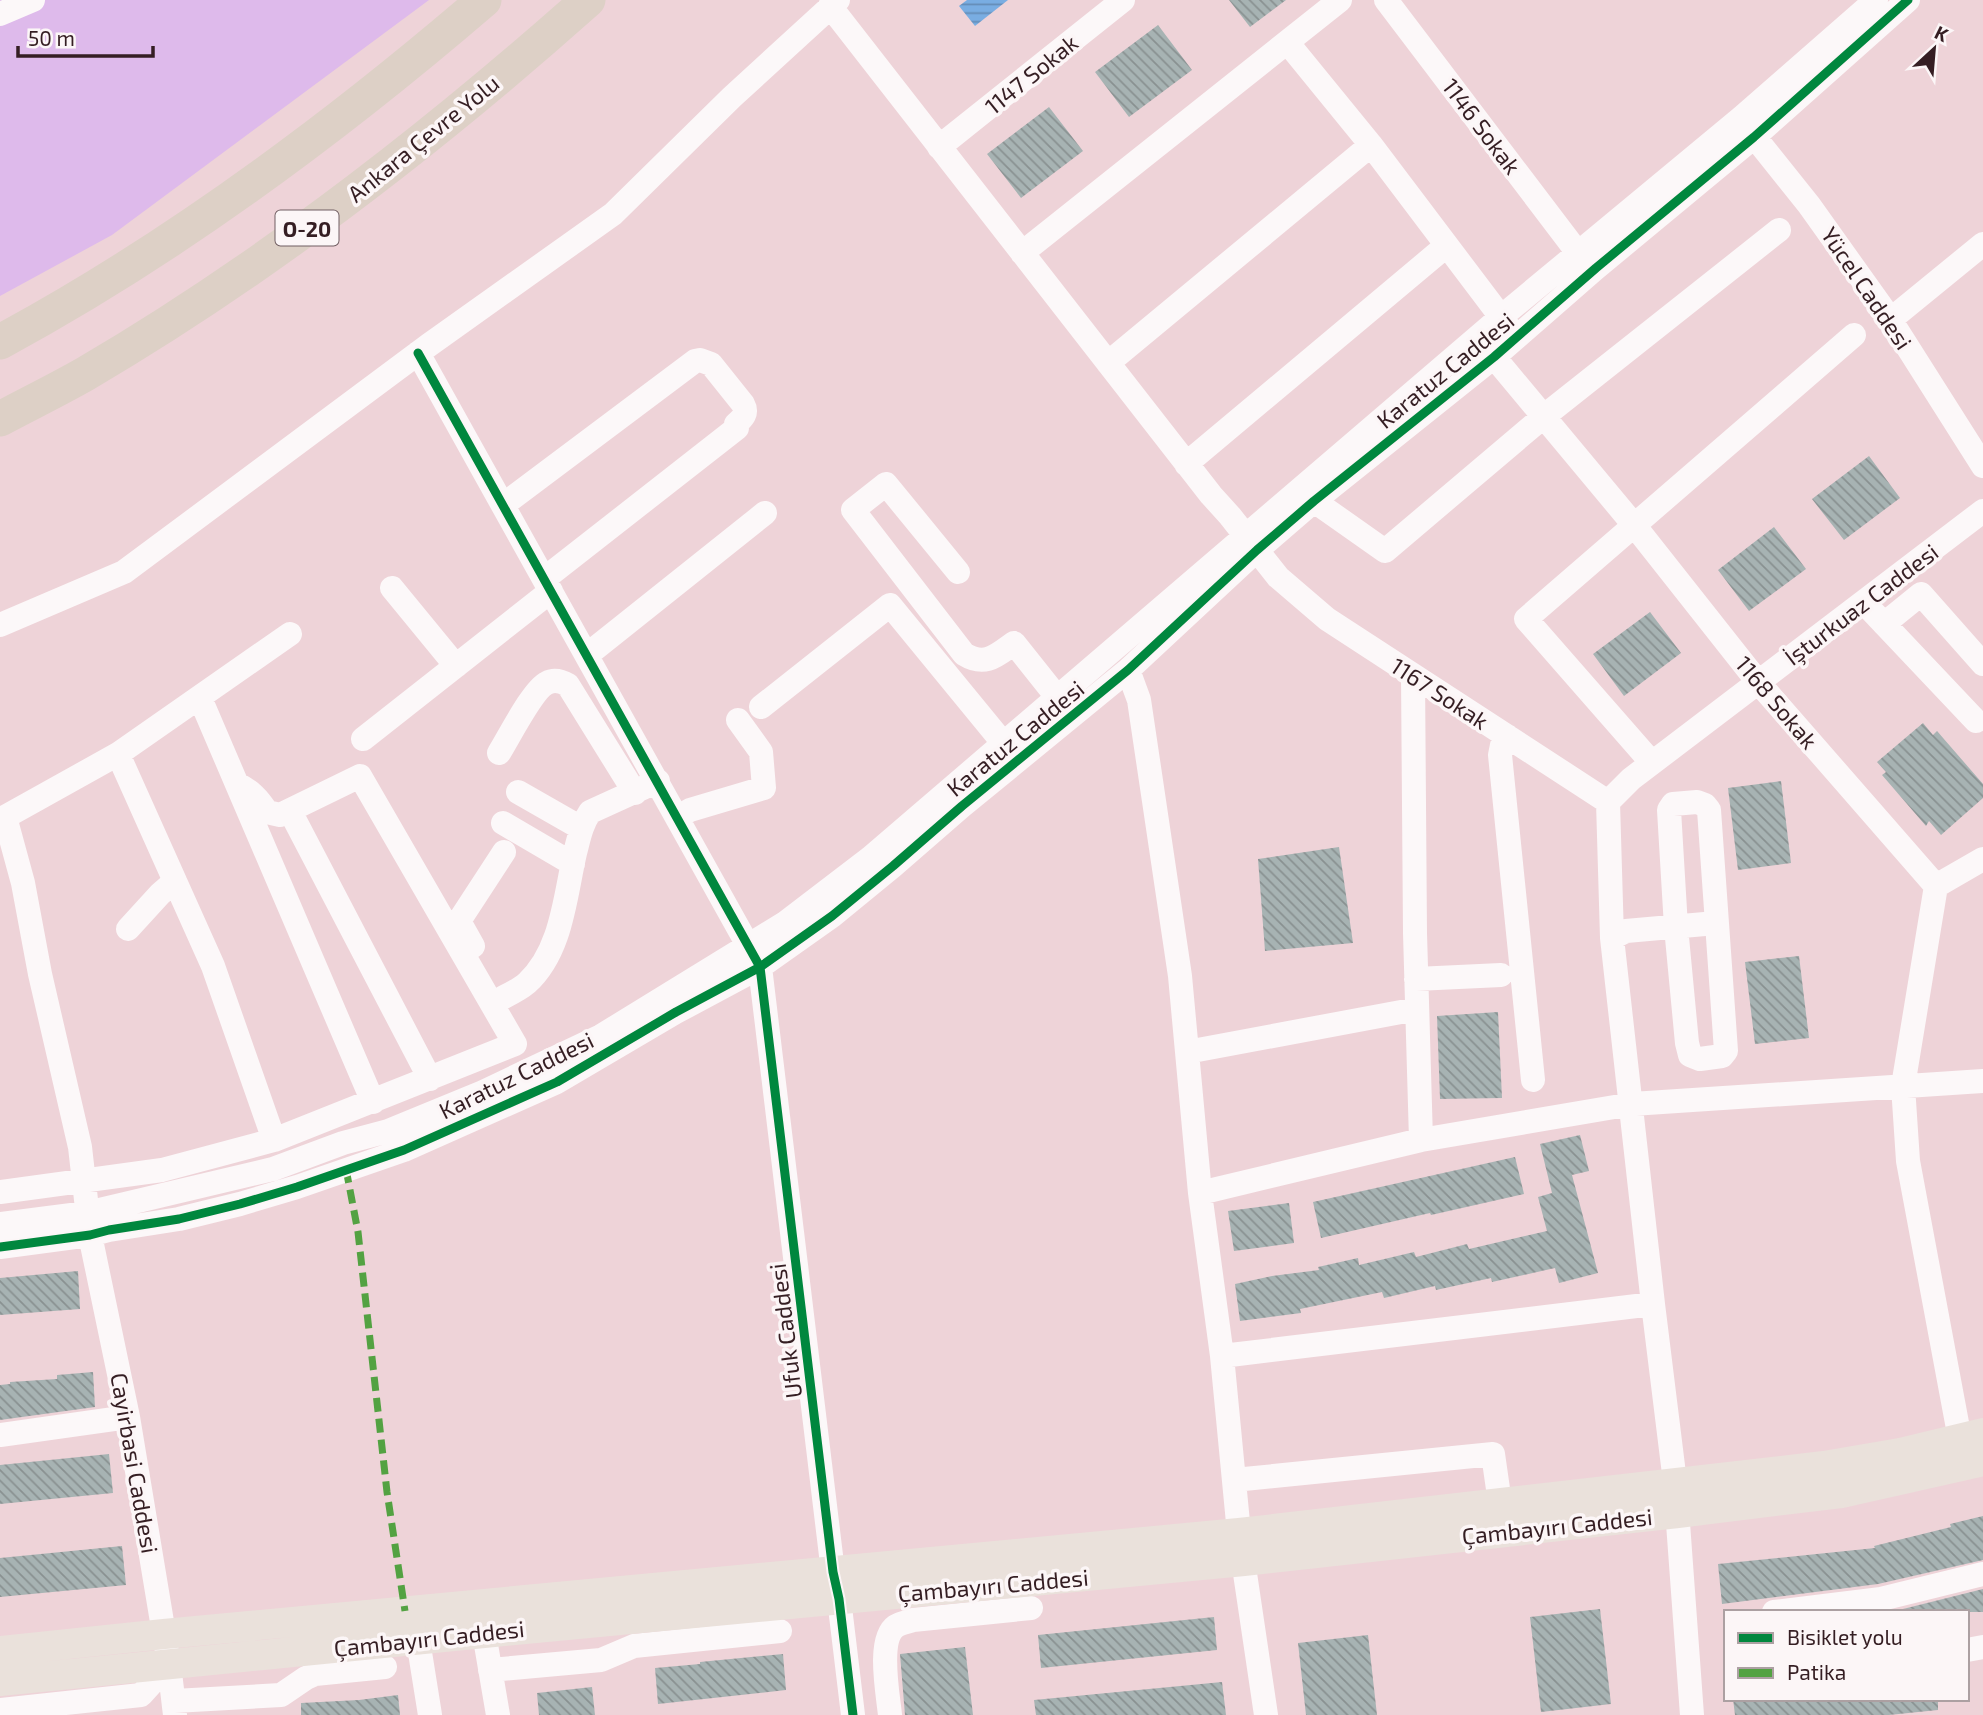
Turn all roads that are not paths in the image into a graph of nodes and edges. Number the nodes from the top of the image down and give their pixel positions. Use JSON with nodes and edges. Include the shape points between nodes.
{"nodes":[{"id":1,"x":33,"y":0,"type":"edge"},
{"id":2,"x":484,"y":0,"type":"edge"},
{"id":3,"x":588,"y":0,"type":"edge"},
{"id":4,"x":1123,"y":0,"type":"edge"},
{"id":5,"x":1340,"y":0,"type":"edge"},
{"id":6,"x":1386,"y":0,"type":"edge"},
{"id":7,"x":1876,"y":0,"type":"edge"},
{"id":8,"x":1908,"y":0,"type":"edge"},
{"id":9,"x":834,"y":3,"type":"edge"},
{"id":10,"x":0,"y":14,"type":"edge"},
{"id":11,"x":1287,"y":42,"type":"junction"},
{"id":12,"x":1748,"y":128,"type":"junction"},
{"id":13,"x":1371,"y":145,"type":"junction"},
{"id":14,"x":939,"y":147,"type":"junction"},
{"id":15,"x":1779,"y":230,"type":"dead end"},
{"id":16,"x":1983,"y":244,"type":"edge"},
{"id":17,"x":1446,"y":246,"type":"junction"},
{"id":18,"x":1022,"y":253,"type":"junction"},
{"id":19,"x":1577,"y":253,"type":"junction"},
{"id":20,"x":1501,"y":317,"type":"junction"},
{"id":21,"x":1891,"y":320,"type":"junction"},
{"id":22,"x":1854,"y":335,"type":"dead end"},
{"id":23,"x":1517,"y":337,"type":"junction"},
{"id":24,"x":0,"y":342,"type":"edge"},
{"id":25,"x":418,"y":353,"type":"junction"},
{"id":26,"x":1494,"y":357,"type":"junction"},
{"id":27,"x":1108,"y":363,"type":"junction"},
{"id":28,"x":1543,"y":417,"type":"junction"},
{"id":29,"x":0,"y":419,"type":"edge"},
{"id":30,"x":1186,"y":464,"type":"junction"},
{"id":31,"x":1983,"y":466,"type":"edge"},
{"id":32,"x":1314,"y":501,"type":"junction"},
{"id":33,"x":503,"y":505,"type":"junction"},
{"id":34,"x":1983,"y":511,"type":"edge"},
{"id":35,"x":765,"y":513,"type":"dead end"},
{"id":36,"x":1634,"y":525,"type":"junction"},
{"id":37,"x":1251,"y":543,"type":"junction"},
{"id":38,"x":958,"y":572,"type":"dead end"},
{"id":39,"x":548,"y":585,"type":"junction"},
{"id":40,"x":392,"y":588,"type":"dead end"},
{"id":41,"x":1866,"y":600,"type":"junction"},
{"id":42,"x":1884,"y":624,"type":"junction"},
{"id":43,"x":0,"y":625,"type":"edge"},
{"id":44,"x":290,"y":634,"type":"dead end"},
{"id":45,"x":587,"y":655,"type":"junction"},
{"id":46,"x":1983,"y":664,"type":"edge"},
{"id":47,"x":456,"y":666,"type":"junction"},
{"id":48,"x":1128,"y":670,"type":"junction"},
{"id":49,"x":1413,"y":675,"type":"junction"},
{"id":50,"x":1758,"y":682,"type":"junction"},
{"id":51,"x":1057,"y":697,"type":"junction"},
{"id":52,"x":200,"y":698,"type":"junction"},
{"id":53,"x":761,"y":707,"type":"dead end"},
{"id":54,"x":738,"y":720,"type":"dead end"},
{"id":55,"x":1976,"y":721,"type":"dead end"},
{"id":56,"x":1507,"y":736,"type":"junction"},
{"id":57,"x":363,"y":739,"type":"dead end"},
{"id":58,"x":1004,"y":744,"type":"junction"},
{"id":59,"x":499,"y":753,"type":"dead end"},
{"id":60,"x":118,"y":754,"type":"junction"},
{"id":61,"x":1653,"y":763,"type":"junction"},
{"id":62,"x":658,"y":781,"type":"junction"},
{"id":63,"x":237,"y":784,"type":"junction"},
{"id":64,"x":519,"y":792,"type":"dead end"},
{"id":65,"x":635,"y":793,"type":"junction"},
{"id":66,"x":1608,"y":802,"type":"junction"},
{"id":67,"x":290,"y":811,"type":"junction"},
{"id":68,"x":2,"y":817,"type":"edge"},
{"id":69,"x":678,"y":817,"type":"junction"},
{"id":70,"x":503,"y":822,"type":"dead end"},
{"id":71,"x":581,"y":828,"type":"junction"},
{"id":72,"x":504,"y":852,"type":"dead end"},
{"id":73,"x":1983,"y":859,"type":"edge"},
{"id":74,"x":573,"y":864,"type":"junction"},
{"id":75,"x":175,"y":881,"type":"junction"},
{"id":76,"x":1936,"y":886,"type":"junction"},
{"id":77,"x":1716,"y":923,"type":"junction"},
{"id":78,"x":1676,"y":927,"type":"junction"},
{"id":79,"x":128,"y":929,"type":"dead end"},
{"id":80,"x":1612,"y":938,"type":"junction"},
{"id":81,"x":749,"y":944,"type":"junction"},
{"id":82,"x":760,"y":967,"type":"junction"},
{"id":83,"x":1501,"y":975,"type":"dead end"},
{"id":84,"x":1416,"y":979,"type":"junction"},
{"id":85,"x":504,"y":997,"type":"junction"},
{"id":86,"x":1417,"y":1009,"type":"junction"},
{"id":87,"x":1187,"y":1052,"type":"junction"},
{"id":88,"x":552,"y":1072,"type":"junction"},
{"id":89,"x":430,"y":1079,"type":"junction"},
{"id":90,"x":1533,"y":1080,"type":"dead end"},
{"id":91,"x":1983,"y":1081,"type":"edge"},
{"id":92,"x":1903,"y":1086,"type":"junction"},
{"id":93,"x":373,"y":1102,"type":"junction"},
{"id":94,"x":1632,"y":1104,"type":"junction"},
{"id":95,"x":274,"y":1140,"type":"junction"},
{"id":96,"x":1421,"y":1140,"type":"junction"},
{"id":97,"x":83,"y":1180,"type":"junction"},
{"id":98,"x":0,"y":1192,"type":"edge"},
{"id":99,"x":1200,"y":1193,"type":"junction"},
{"id":100,"x":0,"y":1224,"type":"edge"},
{"id":101,"x":89,"y":1224,"type":"junction"},
{"id":102,"x":0,"y":1247,"type":"edge"},
{"id":103,"x":1653,"y":1304,"type":"junction"},
{"id":104,"x":1222,"y":1356,"type":"junction"},
{"id":105,"x":128,"y":1417,"type":"junction"},
{"id":106,"x":0,"y":1435,"type":"edge"},
{"id":107,"x":1971,"y":1436,"type":"edge"},
{"id":108,"x":1983,"y":1461,"type":"edge"},
{"id":109,"x":1234,"y":1480,"type":"junction"},
{"id":110,"x":1675,"y":1482,"type":"junction"},
{"id":111,"x":1500,"y":1503,"type":"junction"},
{"id":112,"x":1678,"y":1513,"type":"junction"},
{"id":113,"x":1241,"y":1547,"type":"junction"},
{"id":114,"x":1983,"y":1574,"type":"edge"},
{"id":115,"x":836,"y":1586,"type":"junction"},
{"id":116,"x":1031,"y":1608,"type":"dead end"},
{"id":117,"x":1790,"y":1610,"type":"edge"},
{"id":118,"x":780,"y":1631,"type":"dead end"},
{"id":119,"x":484,"y":1633,"type":"junction"},
{"id":120,"x":164,"y":1634,"type":"junction"},
{"id":121,"x":418,"y":1640,"type":"junction"},
{"id":122,"x":0,"y":1651,"type":"edge"},
{"id":123,"x":169,"y":1664,"type":"junction"},
{"id":124,"x":385,"y":1667,"type":"dead end"},
{"id":125,"x":490,"y":1670,"type":"junction"},
{"id":126,"x":0,"y":1681,"type":"edge"},
{"id":127,"x":175,"y":1708,"type":"edge"},
{"id":128,"x":0,"y":1710,"type":"edge"},
{"id":129,"x":430,"y":1715,"type":"edge"},
{"id":130,"x":498,"y":1715,"type":"edge"},
{"id":131,"x":853,"y":1715,"type":"edge"},
{"id":132,"x":890,"y":1715,"type":"edge"},
{"id":133,"x":1266,"y":1715,"type":"edge"},
{"id":134,"x":1692,"y":1715,"type":"edge"}],
"edges":[{"from":1,"to":10,"type":"street"},
{"from":2,"to":24,"type":"highway","via":[[409,64],[252,183],[152,252]]},
{"from":3,"to":29,"type":"highway","name":"Ankara Çevre Yolu","number":"O-20","via":[[450,118],[290,241],[84,374]]},
{"from":4,"to":14,"type":"street","name":"1147 Sokak"},
{"from":5,"to":11,"type":"street"},
{"from":6,"to":19,"type":"street","name":"1146 Sokak"},
{"from":7,"to":12,"type":"street","name":"Karatuz Caddesi"},
{"from":8,"to":12,"type":"street","name":"Karatuz Caddesi"},
{"from":9,"to":14,"type":"street","name":"1167 Sokak"},
{"from":9,"to":25,"type":"street","via":[[613,214]]},
{"from":11,"to":13,"type":"street"},
{"from":11,"to":18,"type":"street"},
{"from":12,"to":19,"type":"street","name":"Karatuz Caddesi"},
{"from":12,"to":21,"type":"street","name":"Yücel Caddesi"},
{"from":12,"to":23,"type":"street","name":"Karatuz Caddesi"},
{"from":13,"to":17,"type":"street"},
{"from":13,"to":27,"type":"street"},
{"from":14,"to":18,"type":"street","name":"1167 Sokak"},
{"from":15,"to":28,"type":"street"},
{"from":16,"to":21,"type":"street"},
{"from":17,"to":20,"type":"street"},
{"from":17,"to":30,"type":"street"},
{"from":18,"to":27,"type":"street","name":"1167 Sokak"},
{"from":19,"to":20,"type":"street","name":"Karatuz Caddesi"},
{"from":20,"to":23,"type":"street"},
{"from":20,"to":37,"type":"street","name":"Karatuz Caddesi"},
{"from":21,"to":31,"type":"street","name":"Yücel Caddesi"},
{"from":22,"to":36,"type":"street"},
{"from":23,"to":26,"type":"street","name":"Karatuz Caddesi"},
{"from":25,"to":33,"type":"street","name":"Ufuk Caddesi"},
{"from":25,"to":43,"type":"street","via":[[124,572]]},
{"from":26,"to":28,"type":"street","name":"1168 Sokak"},
{"from":26,"to":32,"type":"street","name":"Karatuz Caddesi"},
{"from":27,"to":30,"type":"street","name":"1167 Sokak"},
{"from":28,"to":32,"type":"street","via":[[1385,551]]},
{"from":28,"to":36,"type":"street","name":"1168 Sokak"},
{"from":30,"to":37,"type":"street","name":"1167 Sokak"},
{"from":32,"to":37,"type":"street","name":"Karatuz Caddesi"},
{"from":33,"to":39,"type":"street","name":"Ufuk Caddesi"},
{"from":33,"to":39,"type":"street","via":[[695,361],[711,364],[743,404],[745,412],[737,426]]},
{"from":34,"to":41,"type":"street","name":"İşturkuaz Caddesi"},
{"from":35,"to":45,"type":"street"},
{"from":36,"to":50,"type":"street","name":"1168 Sokak"},
{"from":36,"to":61,"type":"street","via":[[1526,620]]},
{"from":37,"to":48,"type":"street","name":"Karatuz Caddesi"},
{"from":37,"to":49,"type":"street","name":"1167 Sokak","via":[[1278,577],[1327,619]]},
{"from":37,"to":51,"type":"street"},
{"from":38,"to":51,"type":"street","via":[[886,484],[853,510],[964,654],[975,660],[989,659],[1014,643]]},
{"from":39,"to":45,"type":"street","name":"Ufuk Caddesi"},
{"from":39,"to":47,"type":"street"},
{"from":40,"to":47,"type":"street"},
{"from":41,"to":42,"type":"street"},
{"from":41,"to":50,"type":"street","name":"İşturkuaz Caddesi"},
{"from":42,"to":46,"type":"street","via":[[1922,594]]},
{"from":42,"to":55,"type":"street"},
{"from":44,"to":52,"type":"street"},
{"from":45,"to":62,"type":"street","name":"Ufuk Caddesi"},
{"from":47,"to":57,"type":"street"},
{"from":48,"to":82,"type":"street","name":"Karatuz Caddesi","via":[[832,916]]},
{"from":48,"to":87,"type":"street","via":[[1139,700]]},
{"from":49,"to":56,"type":"street","name":"1167 Sokak"},
{"from":49,"to":84,"type":"street"},
{"from":50,"to":61,"type":"street","name":"İşturkuaz Caddesi"},
{"from":50,"to":76,"type":"street","name":"1168 Sokak"},
{"from":51,"to":58,"type":"street"},
{"from":52,"to":60,"type":"street"},
{"from":52,"to":63,"type":"street"},
{"from":53,"to":58,"type":"street","via":[[890,605]]},
{"from":54,"to":69,"type":"street","via":[[761,752],[764,788]]},
{"from":56,"to":66,"type":"street","name":"1167 Sokak"},
{"from":56,"to":90,"type":"street","via":[[1500,755]]},
{"from":58,"to":81,"type":"street","via":[[870,858],[785,923]]},
{"from":59,"to":65,"type":"street","via":[[539,688],[552,681],[563,682]]},
{"from":60,"to":68,"type":"street"},
{"from":60,"to":75,"type":"street"},
{"from":61,"to":66,"type":"street","name":"İşturkuaz Caddesi"},
{"from":62,"to":65,"type":"street"},
{"from":62,"to":69,"type":"street","name":"Ufuk Caddesi"},
{"from":63,"to":67,"type":"street","via":[[258,798],[267,811],[280,815]]},
{"from":63,"to":93,"type":"street"},
{"from":64,"to":71,"type":"street"},
{"from":65,"to":71,"type":"street","via":[[590,812]]},
{"from":66,"to":80,"type":"street"},
{"from":67,"to":89,"type":"street"},
{"from":67,"to":89,"type":"street","via":[[360,776],[515,1044]]},
{"from":68,"to":97,"type":"street","name":"Cayirbasi Caddesi","via":[[23,883]]},
{"from":69,"to":81,"type":"street","name":"Ufuk Caddesi"},
{"from":70,"to":74,"type":"street"},
{"from":71,"to":74,"type":"street"},
{"from":72,"to":85,"type":"street","via":[[459,921]]},
{"from":73,"to":76,"type":"street"},
{"from":74,"to":85,"type":"street","via":[[562,917],[544,961],[527,983]]},
{"from":75,"to":79,"type":"street"},
{"from":75,"to":95,"type":"street","via":[[213,966]]},
{"from":76,"to":92,"type":"street"},
{"from":77,"to":78,"type":"street"},
{"from":77,"to":78,"type":"street","via":[[1709,810],[1697,802],[1680,803],[1669,810]]},
{"from":77,"to":78,"type":"street","via":[[1726,1051],[1722,1056],[1700,1059],[1690,1055],[1687,1043]]},
{"from":78,"to":80,"type":"street","via":[[1626,932]]},
{"from":80,"to":94,"type":"street"},
{"from":81,"to":82,"type":"street","name":"Ufuk Caddesi"},
{"from":81,"to":88,"type":"street"},
{"from":82,"to":88,"type":"street","name":"Karatuz Caddesi"},
{"from":82,"to":115,"type":"street","name":"Ufuk Caddesi"},
{"from":83,"to":84,"type":"street"},
{"from":84,"to":86,"type":"street"},
{"from":85,"to":88,"type":"street"},
{"from":86,"to":87,"type":"street"},
{"from":86,"to":96,"type":"street"},
{"from":87,"to":99,"type":"street"},
{"from":88,"to":101,"type":"street","name":"Karatuz Caddesi","via":[[404,1150],[297,1187],[179,1219],[109,1230]]},
{"from":89,"to":93,"type":"street"},
{"from":91,"to":92,"type":"street"},
{"from":92,"to":94,"type":"street"},
{"from":92,"to":107,"type":"street","via":[[1908,1161]]},
{"from":93,"to":95,"type":"street"},
{"from":94,"to":96,"type":"street"},
{"from":94,"to":103,"type":"street"},
{"from":95,"to":97,"type":"street","via":[[162,1170]]},
{"from":96,"to":99,"type":"street"},
{"from":97,"to":98,"type":"street"},
{"from":97,"to":101,"type":"street","name":"Cayirbasi Caddesi"},
{"from":99,"to":104,"type":"street"},
{"from":100,"to":101,"type":"street"},
{"from":101,"to":102,"type":"street","name":"Karatuz Caddesi"},
{"from":101,"to":105,"type":"street","name":"Cayirbasi Caddesi"},
{"from":103,"to":104,"type":"street"},
{"from":103,"to":110,"type":"street"},
{"from":104,"to":109,"type":"street"},
{"from":105,"to":106,"type":"street"},
{"from":105,"to":120,"type":"street","name":"Cayirbasi Caddesi"},
{"from":107,"to":110,"type":"main road","name":"Çambayırı Caddesi","via":[[1824,1466]]},
{"from":108,"to":112,"type":"main road","name":"Çambayırı Caddesi","via":[[1841,1493]]},
{"from":109,"to":111,"type":"street","via":[[1493,1454]]},
{"from":109,"to":113,"type":"street"},
{"from":110,"to":111,"type":"main road","name":"Çambayırı Caddesi"},
{"from":110,"to":112,"type":"street"},
{"from":111,"to":113,"type":"main road","name":"Çambayırı Caddesi"},
{"from":112,"to":113,"type":"main road","name":"Çambayırı Caddesi"},
{"from":112,"to":134,"type":"street"},
{"from":113,"to":115,"type":"main road","name":"Çambayırı Caddesi"},
{"from":113,"to":133,"type":"street"},
{"from":114,"to":117,"type":"street","via":[[1881,1599]]},
{"from":115,"to":119,"type":"main road","name":"Çambayırı Caddesi"},
{"from":115,"to":120,"type":"main road","name":"Çambayırı Caddesi"},
{"from":115,"to":131,"type":"street","name":"Ufuk Caddesi"},
{"from":116,"to":132,"type":"street","via":[[913,1620],[897,1626],[887,1636],[885,1651]]},
{"from":118,"to":125,"type":"street","via":[[634,1646],[601,1660]]},
{"from":119,"to":121,"type":"main road","name":"Çambayırı Caddesi"},
{"from":119,"to":125,"type":"street"},
{"from":120,"to":122,"type":"main road","name":"Çambayırı Caddesi"},
{"from":120,"to":123,"type":"street","name":"Cayirbasi Caddesi"},
{"from":121,"to":123,"type":"main road","name":"Çambayırı Caddesi"},
{"from":121,"to":129,"type":"street"},
{"from":123,"to":126,"type":"main road","name":"Çambayırı Caddesi"},
{"from":123,"to":127,"type":"street","name":"Cayirbasi Caddesi"},
{"from":123,"to":128,"type":"street","via":[[141,1695]]},
{"from":124,"to":127,"type":"street","via":[[315,1674],[268,1698]]},
{"from":125,"to":130,"type":"street"}]}
